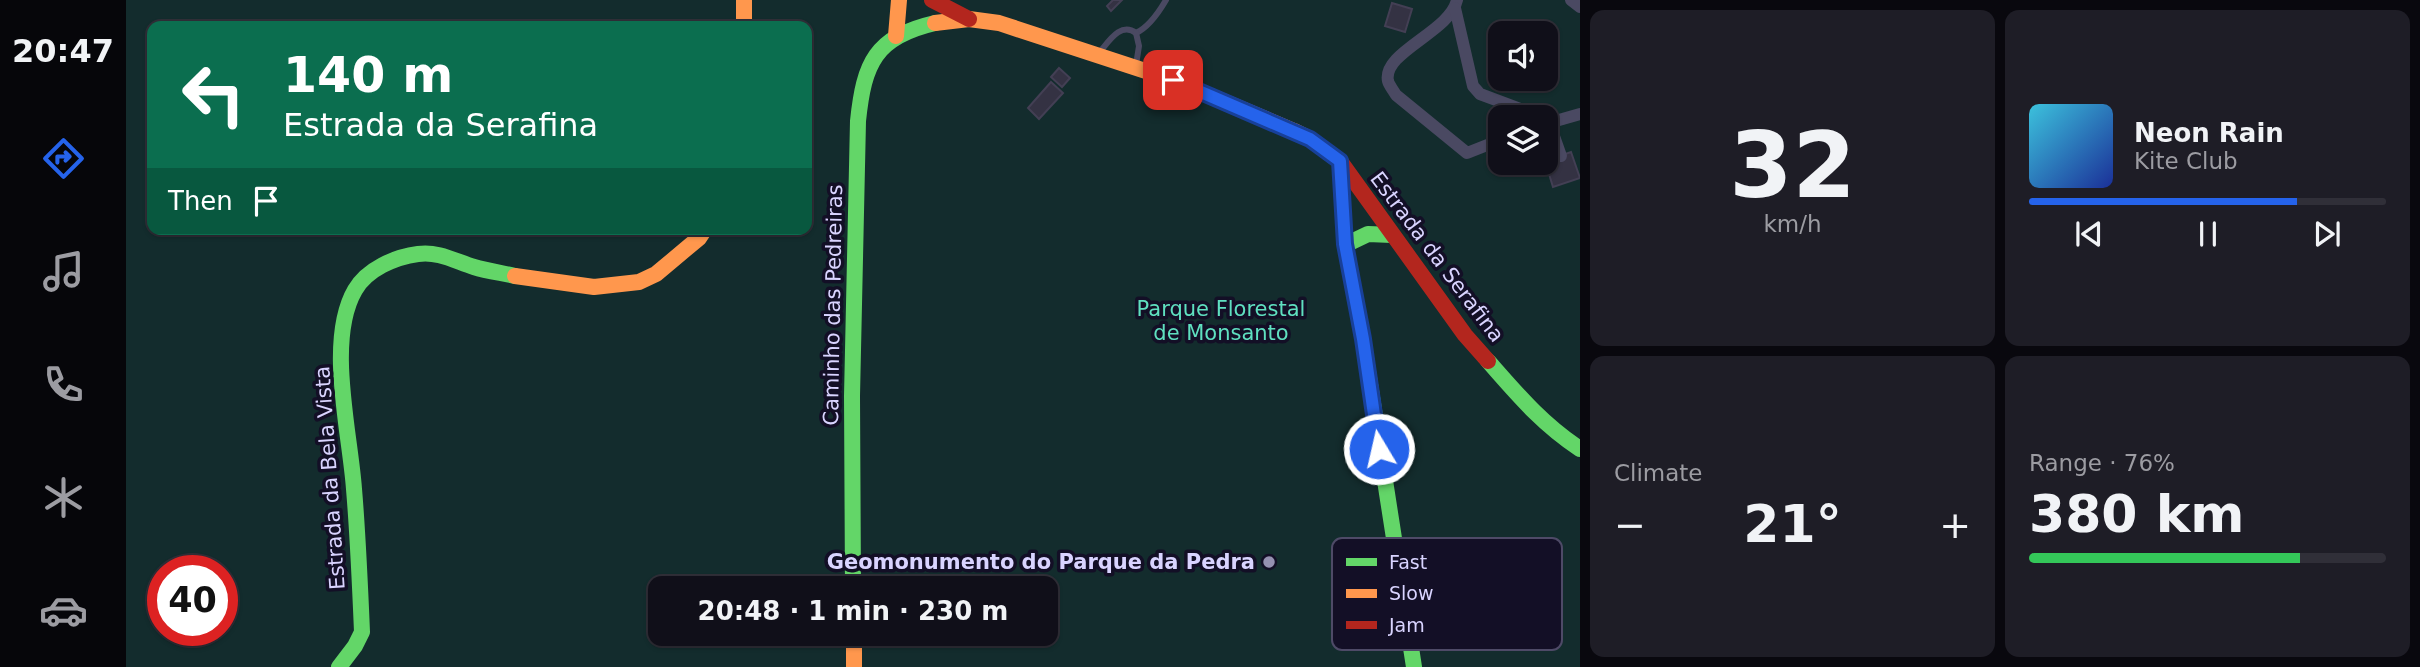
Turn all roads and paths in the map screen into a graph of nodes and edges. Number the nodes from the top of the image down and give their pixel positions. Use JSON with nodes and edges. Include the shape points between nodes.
{"nodes":[{"id":1,"x":744,"y":0,"type":"edge"},
{"id":2,"x":900,"y":0,"type":"edge"},
{"id":3,"x":932,"y":0,"type":"edge"},
{"id":4,"x":1166,"y":0,"type":"edge"},
{"id":5,"x":1571,"y":0,"type":"edge"},
{"id":6,"x":1456,"y":4,"type":"edge"},
{"id":7,"x":1580,"y":7,"type":"edge"},
{"id":8,"x":969,"y":19,"type":"junction"},
{"id":9,"x":744,"y":21,"type":"edge"},
{"id":10,"x":1136,"y":33,"type":"junction"},
{"id":11,"x":896,"y":36,"type":"junction"},
{"id":12,"x":1098,"y":54,"type":"junction"},
{"id":13,"x":1136,"y":67,"type":"junction"},
{"id":14,"x":1498,"y":105,"type":"edge"},
{"id":15,"x":1580,"y":114,"type":"edge"},
{"id":16,"x":1558,"y":118,"type":"edge"},
{"id":17,"x":1488,"y":145,"type":"edge"},
{"id":18,"x":1558,"y":149,"type":"edge"},
{"id":19,"x":1561,"y":156,"type":"dead end"},
{"id":20,"x":1340,"y":161,"type":"junction"},
{"id":21,"x":701,"y":235,"type":"edge"},
{"id":22,"x":1392,"y":235,"type":"junction"},
{"id":23,"x":1345,"y":244,"type":"junction"},
{"id":24,"x":1580,"y":449,"type":"edge"},
{"id":25,"x":1394,"y":538,"type":"edge"},
{"id":26,"x":853,"y":576,"type":"edge"},
{"id":27,"x":854,"y":646,"type":"edge"},
{"id":28,"x":339,"y":667,"type":"edge"},
{"id":29,"x":854,"y":667,"type":"edge"}],
"edges":[{"from":1,"to":9,"type":"street"},
{"from":2,"to":11,"type":"street"},
{"from":3,"to":8,"type":"street"},
{"from":4,"to":10,"type":"lane"},
{"from":5,"to":7,"type":"street"},
{"from":6,"to":14,"type":"street","via":[[1469,75],[1480,94]]},
{"from":6,"to":17,"type":"street","via":[[1443,23],[1394,61],[1388,82],[1396,95],[1466,153]]},
{"from":8,"to":11,"type":"street","name":"Caminho das Pedreiras","via":[[922,26]]},
{"from":8,"to":12,"type":"street","name":"Estrada da Serafina","via":[[999,23]]},
{"from":10,"to":12,"type":"lane","via":[[1124,29]]},
{"from":10,"to":13,"type":"lane"},
{"from":11,"to":26,"type":"street","name":"Caminho das Pedreiras","via":[[886,42],[867,70],[859,107]]},
{"from":12,"to":13,"type":"street","name":"Estrada da Serafina"},
{"from":13,"to":20,"type":"street","name":"Estrada da Serafina","via":[[1294,131]]},
{"from":15,"to":16,"type":"street"},
{"from":18,"to":19,"type":"street"},
{"from":20,"to":22,"type":"street","name":"Estrada da Serafina"},
{"from":20,"to":23,"type":"street"},
{"from":21,"to":28,"type":"street","name":"Estrada da Bela Vista","via":[[648,280],[630,285],[555,282],[479,268],[430,253],[400,257],[362,281],[347,309],[341,383],[356,515],[362,632]]},
{"from":22,"to":23,"type":"street","via":[[1367,233]]},
{"from":22,"to":24,"type":"street","name":"Estrada da Serafina","via":[[1465,335],[1535,415]]},
{"from":23,"to":25,"type":"street"},
{"from":27,"to":29,"type":"street"}]}
